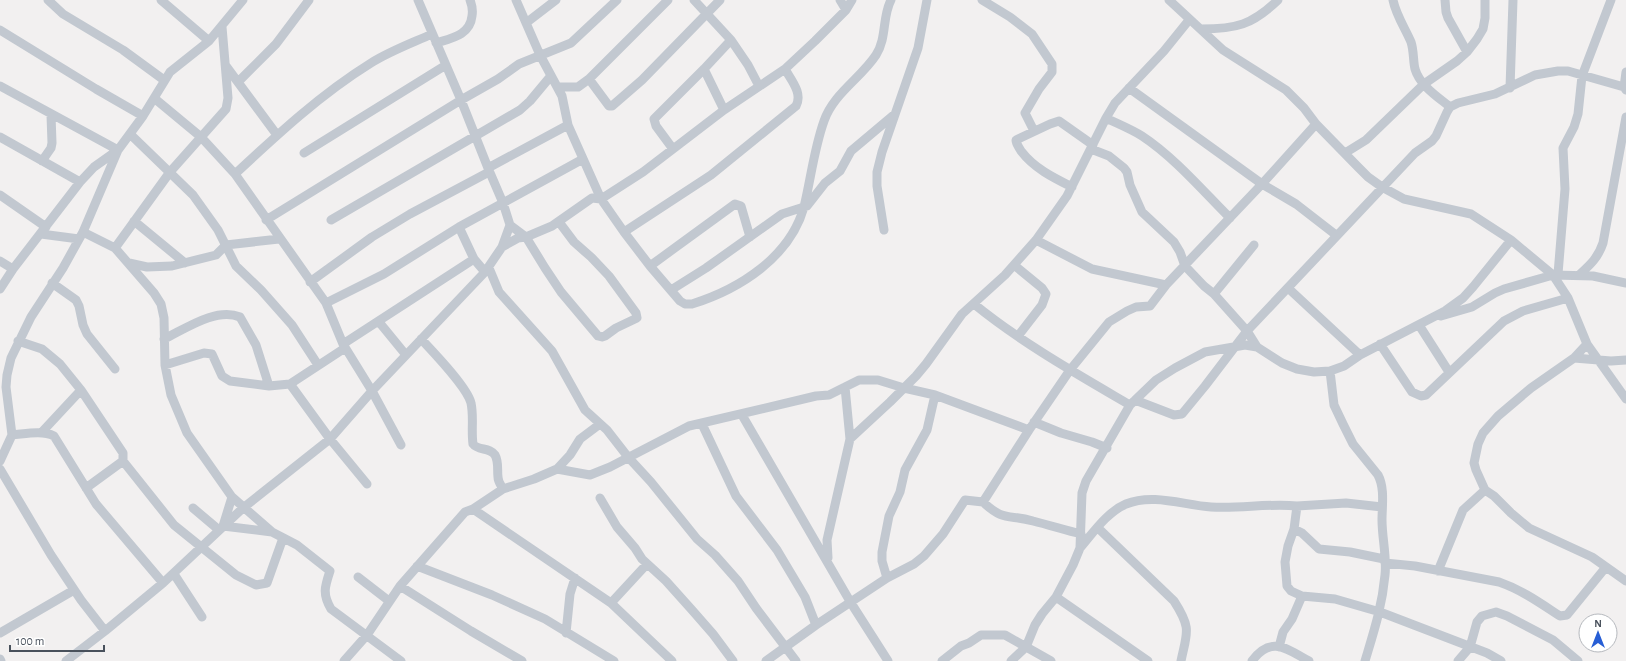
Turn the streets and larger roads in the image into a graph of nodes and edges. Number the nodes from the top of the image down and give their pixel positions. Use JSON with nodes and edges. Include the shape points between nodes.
{"nodes":[{"id":1,"x":48,"y":0,"type":"edge"},
{"id":2,"x":161,"y":0,"type":"edge"},
{"id":3,"x":243,"y":0,"type":"edge"},
{"id":4,"x":309,"y":0,"type":"edge"},
{"id":5,"x":418,"y":0,"type":"edge"},
{"id":6,"x":470,"y":0,"type":"edge"},
{"id":7,"x":516,"y":0,"type":"edge"},
{"id":8,"x":556,"y":0,"type":"edge"},
{"id":9,"x":617,"y":0,"type":"edge"},
{"id":10,"x":668,"y":0,"type":"edge"},
{"id":11,"x":694,"y":0,"type":"edge"},
{"id":12,"x":720,"y":0,"type":"edge"},
{"id":13,"x":840,"y":0,"type":"edge"},
{"id":14,"x":852,"y":0,"type":"edge"},
{"id":15,"x":891,"y":0,"type":"edge"},
{"id":16,"x":927,"y":0,"type":"edge"},
{"id":17,"x":982,"y":0,"type":"edge"},
{"id":18,"x":1169,"y":0,"type":"edge"},
{"id":19,"x":1278,"y":0,"type":"edge"},
{"id":20,"x":1393,"y":0,"type":"edge"},
{"id":21,"x":1445,"y":0,"type":"edge"},
{"id":22,"x":1485,"y":0,"type":"edge"},
{"id":23,"x":1513,"y":0,"type":"edge"},
{"id":24,"x":1611,"y":0,"type":"edge"},
{"id":25,"x":846,"y":10,"type":"junction"},
{"id":26,"x":706,"y":15,"type":"junction"},
{"id":27,"x":1189,"y":20,"type":"junction"},
{"id":28,"x":526,"y":23,"type":"junction"},
{"id":29,"x":222,"y":27,"type":"junction"},
{"id":30,"x":0,"y":30,"type":"edge"},
{"id":31,"x":1201,"y":30,"type":"junction"},
{"id":32,"x":432,"y":34,"type":"junction"},
{"id":33,"x":731,"y":40,"type":"junction"},
{"id":34,"x":209,"y":41,"type":"junction"},
{"id":35,"x":436,"y":43,"type":"junction"},
{"id":36,"x":1467,"y":52,"type":"junction"},
{"id":37,"x":540,"y":55,"type":"junction"},
{"id":38,"x":226,"y":64,"type":"junction"},
{"id":39,"x":446,"y":65,"type":"junction"},
{"id":40,"x":704,"y":69,"type":"junction"},
{"id":41,"x":785,"y":69,"type":"junction"},
{"id":42,"x":1626,"y":72,"type":"edge"},
{"id":43,"x":1582,"y":76,"type":"junction"},
{"id":44,"x":550,"y":77,"type":"junction"},
{"id":45,"x":589,"y":79,"type":"junction"},
{"id":46,"x":164,"y":80,"type":"junction"},
{"id":47,"x":238,"y":82,"type":"junction"},
{"id":48,"x":1424,"y":84,"type":"junction"},
{"id":49,"x":0,"y":86,"type":"edge"},
{"id":50,"x":759,"y":86,"type":"junction"},
{"id":51,"x":558,"y":87,"type":"junction"},
{"id":52,"x":1129,"y":88,"type":"junction"},
{"id":53,"x":1510,"y":88,"type":"junction"},
{"id":54,"x":1625,"y":88,"type":"edge"},
{"id":55,"x":154,"y":98,"type":"junction"},
{"id":56,"x":461,"y":100,"type":"junction"},
{"id":57,"x":1450,"y":108,"type":"junction"},
{"id":58,"x":724,"y":110,"type":"junction"},
{"id":59,"x":895,"y":114,"type":"junction"},
{"id":60,"x":51,"y":115,"type":"junction"},
{"id":61,"x":143,"y":116,"type":"junction"},
{"id":62,"x":1626,"y":117,"type":"edge"},
{"id":63,"x":1106,"y":118,"type":"junction"},
{"id":64,"x":1316,"y":124,"type":"junction"},
{"id":65,"x":568,"y":125,"type":"junction"},
{"id":66,"x":1034,"y":131,"type":"junction"},
{"id":67,"x":130,"y":134,"type":"junction"},
{"id":68,"x":277,"y":135,"type":"junction"},
{"id":69,"x":475,"y":136,"type":"junction"},
{"id":70,"x":0,"y":137,"type":"edge"},
{"id":71,"x":202,"y":137,"type":"junction"},
{"id":72,"x":1092,"y":147,"type":"junction"},
{"id":73,"x":673,"y":149,"type":"junction"},
{"id":74,"x":118,"y":150,"type":"junction"},
{"id":75,"x":304,"y":153,"type":"dead end"},
{"id":76,"x":1345,"y":153,"type":"junction"},
{"id":77,"x":583,"y":159,"type":"junction"},
{"id":78,"x":42,"y":161,"type":"junction"},
{"id":79,"x":488,"y":170,"type":"junction"},
{"id":80,"x":170,"y":172,"type":"junction"},
{"id":81,"x":235,"y":174,"type":"junction"},
{"id":82,"x":80,"y":182,"type":"junction"},
{"id":83,"x":1262,"y":184,"type":"junction"},
{"id":84,"x":1072,"y":187,"type":"junction"},
{"id":85,"x":1382,"y":187,"type":"junction"},
{"id":86,"x":0,"y":195,"type":"edge"},
{"id":87,"x":601,"y":199,"type":"junction"},
{"id":88,"x":503,"y":203,"type":"junction"},
{"id":89,"x":804,"y":208,"type":"junction"},
{"id":90,"x":1230,"y":218,"type":"junction"},
{"id":91,"x":266,"y":220,"type":"junction"},
{"id":92,"x":331,"y":220,"type":"dead end"},
{"id":93,"x":134,"y":221,"type":"junction"},
{"id":94,"x":559,"y":222,"type":"junction"},
{"id":95,"x":510,"y":225,"type":"junction"},
{"id":96,"x":459,"y":227,"type":"junction"},
{"id":97,"x":44,"y":230,"type":"junction"},
{"id":98,"x":884,"y":230,"type":"dead end"},
{"id":99,"x":624,"y":232,"type":"junction"},
{"id":100,"x":81,"y":235,"type":"junction"},
{"id":101,"x":1336,"y":235,"type":"junction"},
{"id":102,"x":526,"y":236,"type":"junction"},
{"id":103,"x":750,"y":237,"type":"junction"},
{"id":104,"x":279,"y":239,"type":"junction"},
{"id":105,"x":1036,"y":240,"type":"junction"},
{"id":106,"x":1511,"y":240,"type":"junction"},
{"id":107,"x":226,"y":244,"type":"junction"},
{"id":108,"x":1254,"y":245,"type":"dead end"},
{"id":109,"x":502,"y":247,"type":"junction"},
{"id":110,"x":115,"y":248,"type":"junction"},
{"id":111,"x":1180,"y":252,"type":"junction"},
{"id":112,"x":1195,"y":256,"type":"junction"},
{"id":113,"x":474,"y":259,"type":"junction"},
{"id":114,"x":0,"y":261,"type":"edge"},
{"id":115,"x":129,"y":263,"type":"junction"},
{"id":116,"x":185,"y":263,"type":"junction"},
{"id":117,"x":1014,"y":265,"type":"junction"},
{"id":118,"x":650,"y":266,"type":"junction"},
{"id":119,"x":1185,"y":266,"type":"junction"},
{"id":120,"x":13,"y":270,"type":"junction"},
{"id":121,"x":487,"y":270,"type":"junction"},
{"id":122,"x":1555,"y":275,"type":"junction"},
{"id":123,"x":1579,"y":275,"type":"junction"},
{"id":124,"x":310,"y":282,"type":"junction"},
{"id":125,"x":52,"y":283,"type":"junction"},
{"id":126,"x":1626,"y":283,"type":"edge"},
{"id":127,"x":1166,"y":285,"type":"junction"},
{"id":128,"x":1288,"y":288,"type":"junction"},
{"id":129,"x":0,"y":289,"type":"edge"},
{"id":130,"x":671,"y":290,"type":"junction"},
{"id":131,"x":1214,"y":294,"type":"junction"},
{"id":132,"x":1568,"y":298,"type":"junction"},
{"id":133,"x":326,"y":304,"type":"junction"},
{"id":134,"x":974,"y":304,"type":"junction"},
{"id":135,"x":1432,"y":319,"type":"junction"},
{"id":136,"x":379,"y":322,"type":"junction"},
{"id":137,"x":1419,"y":325,"type":"junction"},
{"id":138,"x":1247,"y":331,"type":"junction"},
{"id":139,"x":1018,"y":336,"type":"junction"},
{"id":140,"x":164,"y":339,"type":"junction"},
{"id":141,"x":421,"y":339,"type":"junction"},
{"id":142,"x":18,"y":340,"type":"junction"},
{"id":143,"x":1380,"y":344,"type":"junction"},
{"id":144,"x":1587,"y":344,"type":"junction"},
{"id":145,"x":344,"y":346,"type":"junction"},
{"id":146,"x":1235,"y":346,"type":"junction"},
{"id":147,"x":1257,"y":347,"type":"junction"},
{"id":148,"x":406,"y":355,"type":"junction"},
{"id":149,"x":1360,"y":355,"type":"junction"},
{"id":150,"x":1574,"y":358,"type":"junction"},
{"id":151,"x":1598,"y":359,"type":"junction"},
{"id":152,"x":1626,"y":360,"type":"edge"},
{"id":153,"x":165,"y":364,"type":"junction"},
{"id":154,"x":318,"y":366,"type":"junction"},
{"id":155,"x":115,"y":369,"type":"dead end"},
{"id":156,"x":1070,"y":370,"type":"junction"},
{"id":157,"x":1330,"y":371,"type":"junction"},
{"id":158,"x":1450,"y":372,"type":"junction"},
{"id":159,"x":290,"y":384,"type":"junction"},
{"id":160,"x":269,"y":386,"type":"junction"},
{"id":161,"x":845,"y":387,"type":"junction"},
{"id":162,"x":904,"y":388,"type":"junction"},
{"id":163,"x":81,"y":390,"type":"junction"},
{"id":164,"x":372,"y":391,"type":"junction"},
{"id":165,"x":829,"y":395,"type":"junction"},
{"id":166,"x":935,"y":395,"type":"junction"},
{"id":167,"x":1626,"y":399,"type":"edge"},
{"id":168,"x":846,"y":402,"type":"junction"},
{"id":169,"x":1132,"y":402,"type":"junction"},
{"id":170,"x":742,"y":415,"type":"junction"},
{"id":171,"x":600,"y":424,"type":"junction"},
{"id":172,"x":702,"y":424,"type":"junction"},
{"id":173,"x":1032,"y":426,"type":"junction"},
{"id":174,"x":41,"y":433,"type":"junction"},
{"id":175,"x":12,"y":434,"type":"junction"},
{"id":176,"x":330,"y":439,"type":"junction"},
{"id":177,"x":850,"y":439,"type":"junction"},
{"id":178,"x":401,"y":446,"type":"dead end"},
{"id":179,"x":1107,"y":448,"type":"junction"},
{"id":180,"x":628,"y":458,"type":"junction"},
{"id":181,"x":0,"y":461,"type":"edge"},
{"id":182,"x":123,"y":461,"type":"junction"},
{"id":183,"x":0,"y":468,"type":"edge"},
{"id":184,"x":556,"y":469,"type":"junction"},
{"id":185,"x":366,"y":484,"type":"dead end"},
{"id":186,"x":86,"y":488,"type":"junction"},
{"id":187,"x":503,"y":489,"type":"junction"},
{"id":188,"x":1485,"y":490,"type":"junction"},
{"id":189,"x":232,"y":497,"type":"junction"},
{"id":190,"x":600,"y":498,"type":"dead end"},
{"id":191,"x":983,"y":502,"type":"junction"},
{"id":192,"x":1297,"y":506,"type":"junction"},
{"id":193,"x":1382,"y":507,"type":"junction"},
{"id":194,"x":193,"y":508,"type":"dead end"},
{"id":195,"x":244,"y":508,"type":"junction"},
{"id":196,"x":473,"y":509,"type":"junction"},
{"id":197,"x":221,"y":528,"type":"junction"},
{"id":198,"x":1098,"y":528,"type":"junction"},
{"id":199,"x":1294,"y":529,"type":"junction"},
{"id":200,"x":272,"y":532,"type":"junction"},
{"id":201,"x":1081,"y":534,"type":"junction"},
{"id":202,"x":283,"y":538,"type":"junction"},
{"id":203,"x":201,"y":547,"type":"junction"},
{"id":204,"x":1080,"y":548,"type":"junction"},
{"id":205,"x":828,"y":561,"type":"junction"},
{"id":206,"x":1384,"y":561,"type":"junction"},
{"id":207,"x":647,"y":564,"type":"junction"},
{"id":208,"x":417,"y":566,"type":"junction"},
{"id":209,"x":1606,"y":567,"type":"junction"},
{"id":210,"x":1438,"y":571,"type":"junction"},
{"id":211,"x":174,"y":574,"type":"junction"},
{"id":212,"x":358,"y":577,"type":"dead end"},
{"id":213,"x":575,"y":578,"type":"junction"},
{"id":214,"x":887,"y":578,"type":"junction"},
{"id":215,"x":1626,"y":581,"type":"edge"},
{"id":216,"x":163,"y":583,"type":"junction"},
{"id":217,"x":400,"y":586,"type":"junction"},
{"id":218,"x":74,"y":590,"type":"junction"},
{"id":219,"x":1302,"y":596,"type":"junction"},
{"id":220,"x":1056,"y":597,"type":"junction"},
{"id":221,"x":390,"y":601,"type":"junction"},
{"id":222,"x":611,"y":603,"type":"junction"},
{"id":223,"x":851,"y":603,"type":"junction"},
{"id":224,"x":1380,"y":612,"type":"junction"},
{"id":225,"x":202,"y":617,"type":"dead end"},
{"id":226,"x":816,"y":625,"type":"junction"},
{"id":227,"x":105,"y":632,"type":"junction"},
{"id":228,"x":0,"y":633,"type":"edge"},
{"id":229,"x":566,"y":633,"type":"junction"},
{"id":230,"x":367,"y":635,"type":"junction"},
{"id":231,"x":786,"y":646,"type":"junction"},
{"id":232,"x":1026,"y":647,"type":"junction"},
{"id":233,"x":1279,"y":647,"type":"junction"},
{"id":234,"x":1470,"y":647,"type":"junction"},
{"id":235,"x":66,"y":661,"type":"edge"},
{"id":236,"x":344,"y":661,"type":"edge"},
{"id":237,"x":401,"y":661,"type":"edge"},
{"id":238,"x":522,"y":661,"type":"edge"},
{"id":239,"x":614,"y":661,"type":"edge"},
{"id":240,"x":672,"y":661,"type":"edge"},
{"id":241,"x":733,"y":661,"type":"edge"},
{"id":242,"x":766,"y":661,"type":"edge"},
{"id":243,"x":796,"y":661,"type":"edge"},
{"id":244,"x":888,"y":661,"type":"edge"},
{"id":245,"x":942,"y":661,"type":"edge"},
{"id":246,"x":1011,"y":661,"type":"edge"},
{"id":247,"x":1051,"y":661,"type":"edge"},
{"id":248,"x":1148,"y":661,"type":"edge"},
{"id":249,"x":1181,"y":661,"type":"edge"},
{"id":250,"x":1252,"y":661,"type":"edge"},
{"id":251,"x":1310,"y":661,"type":"edge"},
{"id":252,"x":1365,"y":661,"type":"edge"},
{"id":253,"x":1458,"y":661,"type":"edge"},
{"id":254,"x":1501,"y":661,"type":"edge"},
{"id":255,"x":1578,"y":661,"type":"edge"}],
"edges":[{"from":1,"to":46,"type":"street","via":[[63,14],[123,50]]},
{"from":2,"to":34,"type":"street"},
{"from":3,"to":29,"type":"street"},
{"from":4,"to":47,"type":"street","via":[[272,48]]},
{"from":5,"to":32,"type":"street"},
{"from":6,"to":35,"type":"street","via":[[473,10],[467,30]]},
{"from":7,"to":28,"type":"street"},
{"from":8,"to":28,"type":"street"},
{"from":9,"to":37,"type":"street","via":[[571,43]]},
{"from":10,"to":45,"type":"street"},
{"from":11,"to":26,"type":"street"},
{"from":12,"to":26,"type":"street"},
{"from":13,"to":25,"type":"street"},
{"from":14,"to":25,"type":"street"},
{"from":15,"to":89,"type":"street","via":[[883,39],[877,54],[834,103],[824,120]]},
{"from":16,"to":59,"type":"street","via":[[918,48]]},
{"from":17,"to":66,"type":"street","via":[[1032,34],[1052,64],[1052,72],[1025,113]]},
{"from":18,"to":27,"type":"street"},
{"from":19,"to":31,"type":"street","via":[[1252,21],[1240,26]]},
{"from":20,"to":48,"type":"street","via":[[1411,44],[1415,68]]},
{"from":21,"to":36,"type":"street","via":[[1448,18]]},
{"from":22,"to":36,"type":"street","via":[[1486,18],[1483,29]]},
{"from":23,"to":53,"type":"street"},
{"from":24,"to":43,"type":"street"},
{"from":25,"to":41,"type":"street"},
{"from":26,"to":33,"type":"street"},
{"from":26,"to":45,"type":"street","via":[[642,80],[612,106],[609,106]]},
{"from":27,"to":31,"type":"street"},
{"from":27,"to":52,"type":"street"},
{"from":28,"to":37,"type":"street"},
{"from":29,"to":34,"type":"street"},
{"from":29,"to":38,"type":"street"},
{"from":30,"to":61,"type":"street"},
{"from":31,"to":64,"type":"street","via":[[1223,50],[1286,90]]},
{"from":32,"to":35,"type":"street"},
{"from":32,"to":68,"type":"street","via":[[373,62],[354,74]]},
{"from":33,"to":40,"type":"street"},
{"from":33,"to":50,"type":"street"},
{"from":34,"to":46,"type":"street","via":[[175,66]]},
{"from":35,"to":39,"type":"street"},
{"from":36,"to":48,"type":"street"},
{"from":37,"to":44,"type":"street"},
{"from":37,"to":56,"type":"street","via":[[520,64]]},
{"from":38,"to":47,"type":"street"},
{"from":38,"to":71,"type":"street","via":[[228,105]]},
{"from":39,"to":56,"type":"street"},
{"from":39,"to":75,"type":"street"},
{"from":40,"to":58,"type":"street"},
{"from":40,"to":73,"type":"street","via":[[654,118],[656,126]]},
{"from":41,"to":50,"type":"street"},
{"from":41,"to":99,"type":"street","via":[[796,88],[796,106],[711,175]]},
{"from":42,"to":54,"type":"street"},
{"from":43,"to":53,"type":"street","via":[[1568,71],[1544,73]]},
{"from":43,"to":54,"type":"street"},
{"from":43,"to":122,"type":"street","via":[[1578,114],[1563,148],[1565,189]]},
{"from":44,"to":51,"type":"street"},
{"from":44,"to":69,"type":"street","via":[[520,110]]},
{"from":45,"to":51,"type":"street","via":[[578,87]]},
{"from":46,"to":55,"type":"street"},
{"from":47,"to":68,"type":"street"},
{"from":48,"to":57,"type":"street"},
{"from":48,"to":76,"type":"street","via":[[1366,140]]},
{"from":49,"to":60,"type":"street"},
{"from":50,"to":58,"type":"street"},
{"from":51,"to":65,"type":"street"},
{"from":52,"to":63,"type":"street"},
{"from":52,"to":83,"type":"street"},
{"from":53,"to":57,"type":"street","via":[[1458,103]]},
{"from":55,"to":61,"type":"street"},
{"from":55,"to":71,"type":"street"},
{"from":56,"to":69,"type":"street"},
{"from":56,"to":91,"type":"street"},
{"from":57,"to":85,"type":"street","via":[[1432,142],[1415,153]]},
{"from":58,"to":73,"type":"street"},
{"from":59,"to":89,"type":"street","via":[[851,151],[840,171],[818,190]]},
{"from":59,"to":98,"type":"street","via":[[877,172]]},
{"from":60,"to":74,"type":"street"},
{"from":60,"to":78,"type":"street","via":[[52,144]]},
{"from":61,"to":67,"type":"street"},
{"from":62,"to":123,"type":"street","via":[[1604,243],[1593,263]]},
{"from":63,"to":72,"type":"street"},
{"from":63,"to":90,"type":"street","via":[[1141,135],[1151,143]]},
{"from":64,"to":76,"type":"street"},
{"from":64,"to":83,"type":"street"},
{"from":65,"to":77,"type":"street"},
{"from":65,"to":79,"type":"street"},
{"from":66,"to":72,"type":"street","via":[[1061,122]]},
{"from":66,"to":84,"type":"street","via":[[1016,140],[1016,144],[1035,166]]},
{"from":67,"to":74,"type":"street"},
{"from":67,"to":80,"type":"street"},
{"from":68,"to":81,"type":"street"},
{"from":69,"to":79,"type":"street"},
{"from":69,"to":92,"type":"street"},
{"from":70,"to":78,"type":"street"},
{"from":71,"to":80,"type":"street"},
{"from":71,"to":81,"type":"street"},
{"from":72,"to":84,"type":"street"},
{"from":72,"to":111,"type":"street","via":[[1124,168],[1142,212],[1174,242]]},
{"from":73,"to":87,"type":"street"},
{"from":74,"to":82,"type":"street","via":[[94,167]]},
{"from":74,"to":100,"type":"street"},
{"from":76,"to":85,"type":"street","via":[[1368,177]]},
{"from":77,"to":87,"type":"street"},
{"from":77,"to":88,"type":"street"},
{"from":78,"to":82,"type":"street"},
{"from":79,"to":88,"type":"street"},
{"from":79,"to":124,"type":"street","via":[[372,238]]},
{"from":80,"to":93,"type":"street"},
{"from":80,"to":107,"type":"street","via":[[199,204]]},
{"from":81,"to":91,"type":"street"},
{"from":82,"to":97,"type":"street"},
{"from":83,"to":90,"type":"street"},
{"from":83,"to":101,"type":"street","via":[[1296,204]]},
{"from":84,"to":105,"type":"street"},
{"from":85,"to":101,"type":"street"},
{"from":85,"to":106,"type":"street","via":[[1404,199],[1471,214]]},
{"from":86,"to":97,"type":"street"},
{"from":87,"to":94,"type":"street","via":[[592,198]]},
{"from":87,"to":99,"type":"street"},
{"from":88,"to":95,"type":"street"},
{"from":88,"to":96,"type":"street"},
{"from":89,"to":103,"type":"street","via":[[782,214]]},
{"from":89,"to":130,"type":"street","via":[[783,247],[741,283],[692,304],[680,301]]},
{"from":90,"to":112,"type":"street"},
{"from":91,"to":104,"type":"street"},
{"from":93,"to":110,"type":"street"},
{"from":93,"to":116,"type":"street"},
{"from":94,"to":102,"type":"street"},
{"from":94,"to":102,"type":"street","via":[[574,242],[609,276],[637,318],[605,336],[598,336],[561,292]]},
{"from":95,"to":102,"type":"street"},
{"from":95,"to":109,"type":"street"},
{"from":96,"to":113,"type":"street"},
{"from":96,"to":133,"type":"street","via":[[384,274]]},
{"from":97,"to":100,"type":"street"},
{"from":97,"to":120,"type":"street"},
{"from":99,"to":118,"type":"street"},
{"from":100,"to":110,"type":"street"},
{"from":100,"to":125,"type":"street"},
{"from":101,"to":128,"type":"street"},
{"from":102,"to":109,"type":"street"},
{"from":103,"to":118,"type":"street","via":[[741,206],[735,204]]},
{"from":103,"to":130,"type":"street"},
{"from":104,"to":107,"type":"street"},
{"from":104,"to":124,"type":"street"},
{"from":105,"to":117,"type":"street"},
{"from":105,"to":127,"type":"street","via":[[1092,269]]},
{"from":106,"to":122,"type":"street"},
{"from":106,"to":135,"type":"street","via":[[1463,298]]},
{"from":107,"to":116,"type":"street","via":[[216,255]]},
{"from":107,"to":154,"type":"street","via":[[236,266],[292,325]]},
{"from":108,"to":131,"type":"street"},
{"from":109,"to":121,"type":"street"},
{"from":110,"to":115,"type":"street"},
{"from":111,"to":112,"type":"street"},
{"from":111,"to":119,"type":"street"},
{"from":112,"to":119,"type":"street"},
{"from":113,"to":121,"type":"street"},
{"from":113,"to":136,"type":"street"},
{"from":114,"to":120,"type":"street"},
{"from":115,"to":116,"type":"street","via":[[156,267]]},
{"from":115,"to":140,"type":"street","via":[[161,304]]},
{"from":117,"to":134,"type":"street"},
{"from":117,"to":139,"type":"street","via":[[1046,294],[1042,305]]},
{"from":118,"to":130,"type":"street"},
{"from":119,"to":127,"type":"street"},
{"from":119,"to":131,"type":"street"},
{"from":120,"to":129,"type":"street"},
{"from":121,"to":141,"type":"street"},
{"from":121,"to":171,"type":"street","via":[[499,292],[552,351],[586,410]]},
{"from":122,"to":123,"type":"street"},
{"from":122,"to":132,"type":"street"},
{"from":122,"to":135,"type":"street","via":[[1504,289],[1472,307]]},
{"from":123,"to":126,"type":"street"},
{"from":124,"to":133,"type":"street"},
{"from":125,"to":142,"type":"street"},
{"from":125,"to":155,"type":"street","via":[[76,300],[87,334]]},
{"from":127,"to":156,"type":"street","via":[[1150,306],[1126,311],[1109,322]]},
{"from":128,"to":138,"type":"street"},
{"from":128,"to":149,"type":"street"},
{"from":131,"to":138,"type":"street"},
{"from":132,"to":144,"type":"street"},
{"from":132,"to":158,"type":"street","via":[[1504,321]]},
{"from":133,"to":145,"type":"street"},
{"from":134,"to":139,"type":"street","via":[[1002,327]]},
{"from":134,"to":162,"type":"street","via":[[958,319],[926,364]]},
{"from":135,"to":137,"type":"street"},
{"from":136,"to":145,"type":"street"},
{"from":136,"to":148,"type":"street"},
{"from":137,"to":143,"type":"street"},
{"from":137,"to":158,"type":"street"},
{"from":138,"to":146,"type":"street"},
{"from":138,"to":147,"type":"street"},
{"from":139,"to":156,"type":"street"},
{"from":140,"to":153,"type":"street"},
{"from":140,"to":160,"type":"street","via":[[216,315],[240,317],[256,345]]},
{"from":141,"to":148,"type":"street"},
{"from":141,"to":187,"type":"street","via":[[449,370],[470,401],[474,424],[473,444],[496,456],[498,477]]},
{"from":142,"to":163,"type":"street","via":[[49,354]]},
{"from":142,"to":175,"type":"street","via":[[11,358],[6,387]]},
{"from":143,"to":149,"type":"street"},
{"from":143,"to":158,"type":"street","via":[[1416,395],[1426,395]]},
{"from":144,"to":150,"type":"street"},
{"from":144,"to":151,"type":"street"},
{"from":145,"to":154,"type":"street"},
{"from":145,"to":164,"type":"street"},
{"from":146,"to":147,"type":"street"},
{"from":146,"to":169,"type":"street","via":[[1195,356],[1156,380]]},
{"from":146,"to":169,"type":"street","via":[[1182,414],[1174,415]]},
{"from":147,"to":157,"type":"street","via":[[1297,369]]},
{"from":148,"to":164,"type":"street"},
{"from":149,"to":157,"type":"street","via":[[1344,366]]},
{"from":150,"to":151,"type":"street"},
{"from":150,"to":188,"type":"street","via":[[1513,403],[1483,433],[1474,463]]},
{"from":151,"to":152,"type":"street"},
{"from":151,"to":167,"type":"street"},
{"from":153,"to":160,"type":"street","via":[[209,353],[212,354],[222,376],[230,381]]},
{"from":153,"to":189,"type":"street","via":[[171,396],[187,432]]},
{"from":154,"to":159,"type":"street"},
{"from":156,"to":169,"type":"street"},
{"from":156,"to":173,"type":"street"},
{"from":157,"to":193,"type":"street","via":[[1334,405],[1353,444],[1381,480]]},
{"from":159,"to":160,"type":"street"},
{"from":159,"to":176,"type":"street"},
{"from":161,"to":162,"type":"street","via":[[859,380],[868,379]]},
{"from":161,"to":165,"type":"street"},
{"from":161,"to":168,"type":"street"},
{"from":162,"to":166,"type":"street"},
{"from":162,"to":177,"type":"street"},
{"from":163,"to":174,"type":"street"},
{"from":163,"to":182,"type":"street","via":[[123,454]]},
{"from":164,"to":176,"type":"street"},
{"from":164,"to":178,"type":"street"},
{"from":165,"to":168,"type":"street"},
{"from":165,"to":170,"type":"street"},
{"from":166,"to":173,"type":"street"},
{"from":166,"to":214,"type":"street","via":[[927,430],[905,470],[900,492],[889,516],[882,552]]},
{"from":168,"to":177,"type":"street"},
{"from":169,"to":179,"type":"street"},
{"from":170,"to":172,"type":"street"},
{"from":170,"to":205,"type":"street"},
{"from":171,"to":180,"type":"street"},
{"from":171,"to":184,"type":"street","via":[[580,439],[570,455]]},
{"from":172,"to":180,"type":"street","via":[[680,430]]},
{"from":172,"to":226,"type":"street","via":[[736,496],[777,550],[805,597]]},
{"from":173,"to":179,"type":"street","via":[[1088,440]]},
{"from":173,"to":191,"type":"street"},
{"from":174,"to":175,"type":"street"},
{"from":174,"to":186,"type":"street","via":[[54,436]]},
{"from":175,"to":181,"type":"street"},
{"from":176,"to":185,"type":"street"},
{"from":176,"to":195,"type":"street"},
{"from":177,"to":205,"type":"street","via":[[827,540]]},
{"from":179,"to":201,"type":"street","via":[[1082,492]]},
{"from":180,"to":184,"type":"street","via":[[590,475]]},
{"from":180,"to":231,"type":"street","via":[[738,581]]},
{"from":182,"to":186,"type":"street"},
{"from":182,"to":203,"type":"street","via":[[171,522]]},
{"from":183,"to":218,"type":"street"},
{"from":184,"to":187,"type":"street"},
{"from":186,"to":216,"type":"street","via":[[96,504]]},
{"from":187,"to":196,"type":"street"},
{"from":188,"to":209,"type":"street","via":[[1529,528],[1592,557]]},
{"from":188,"to":210,"type":"street","via":[[1463,510]]},
{"from":189,"to":195,"type":"street"},
{"from":189,"to":197,"type":"street"},
{"from":190,"to":207,"type":"street","via":[[617,527]]},
{"from":191,"to":201,"type":"street","via":[[991,510],[1007,518],[1032,520]]},
{"from":191,"to":214,"type":"street","via":[[965,500],[943,534],[924,556]]},
{"from":192,"to":193,"type":"street","via":[[1346,503]]},
{"from":192,"to":198,"type":"street","via":[[1280,504],[1211,507],[1141,500],[1116,509]]},
{"from":192,"to":199,"type":"street"},
{"from":193,"to":206,"type":"street"},
{"from":194,"to":197,"type":"street"},
{"from":195,"to":197,"type":"street"},
{"from":195,"to":200,"type":"street"},
{"from":196,"to":208,"type":"street","via":[[465,512]]},
{"from":196,"to":213,"type":"street"},
{"from":197,"to":200,"type":"street"},
{"from":197,"to":203,"type":"street"},
{"from":198,"to":204,"type":"street"},
{"from":198,"to":249,"type":"street","via":[[1174,601],[1185,621],[1187,637]]},
{"from":199,"to":206,"type":"street","via":[[1319,549],[1350,552]]},
{"from":199,"to":219,"type":"street","via":[[1288,546],[1285,574],[1287,586]]},
{"from":200,"to":202,"type":"street"},
{"from":201,"to":204,"type":"street"},
{"from":202,"to":203,"type":"street","via":[[267,583],[261,585],[236,575]]},
{"from":202,"to":230,"type":"street","via":[[297,545],[330,571],[325,587],[328,604],[331,609]]},
{"from":203,"to":211,"type":"street"},
{"from":204,"to":220,"type":"street"},
{"from":205,"to":223,"type":"street"},
{"from":206,"to":210,"type":"street"},
{"from":206,"to":224,"type":"street","via":[[1385,574]]},
{"from":207,"to":222,"type":"street"},
{"from":207,"to":241,"type":"street","via":[[687,604]]},
{"from":208,"to":217,"type":"street"},
{"from":208,"to":229,"type":"street","via":[[492,595],[545,619]]},
{"from":209,"to":210,"type":"street","via":[[1564,617],[1511,586]]},
{"from":209,"to":215,"type":"street"},
{"from":211,"to":216,"type":"street"},
{"from":211,"to":225,"type":"street"},
{"from":212,"to":221,"type":"street"},
{"from":213,"to":222,"type":"street"},
{"from":213,"to":229,"type":"street","via":[[570,594]]},
{"from":214,"to":223,"type":"street"},
{"from":216,"to":227,"type":"street"},
{"from":217,"to":221,"type":"street"},
{"from":217,"to":238,"type":"street","via":[[471,632]]},
{"from":218,"to":227,"type":"street"},
{"from":218,"to":228,"type":"street"},
{"from":219,"to":224,"type":"street","via":[[1335,599]]},
{"from":219,"to":233,"type":"street","via":[[1283,632]]},
{"from":220,"to":232,"type":"street","via":[[1042,614]]},
{"from":220,"to":248,"type":"street"},
{"from":221,"to":230,"type":"street"},
{"from":222,"to":240,"type":"street"},
{"from":223,"to":226,"type":"street"},
{"from":223,"to":244,"type":"street"},
{"from":224,"to":234,"type":"street"},
{"from":224,"to":252,"type":"street"},
{"from":226,"to":231,"type":"street"},
{"from":227,"to":235,"type":"street"},
{"from":229,"to":239,"type":"street"},
{"from":230,"to":236,"type":"street"},
{"from":230,"to":237,"type":"street"},
{"from":231,"to":242,"type":"street"},
{"from":231,"to":243,"type":"street"},
{"from":232,"to":245,"type":"street","via":[[1008,635],[983,635],[961,646]]},
{"from":232,"to":246,"type":"street"},
{"from":232,"to":247,"type":"street"},
{"from":233,"to":250,"type":"street","via":[[1265,648]]},
{"from":233,"to":251,"type":"street"},
{"from":234,"to":253,"type":"street"},
{"from":234,"to":254,"type":"street"},
{"from":234,"to":255,"type":"street","via":[[1477,622],[1482,616],[1496,612],[1553,640]]}]}
